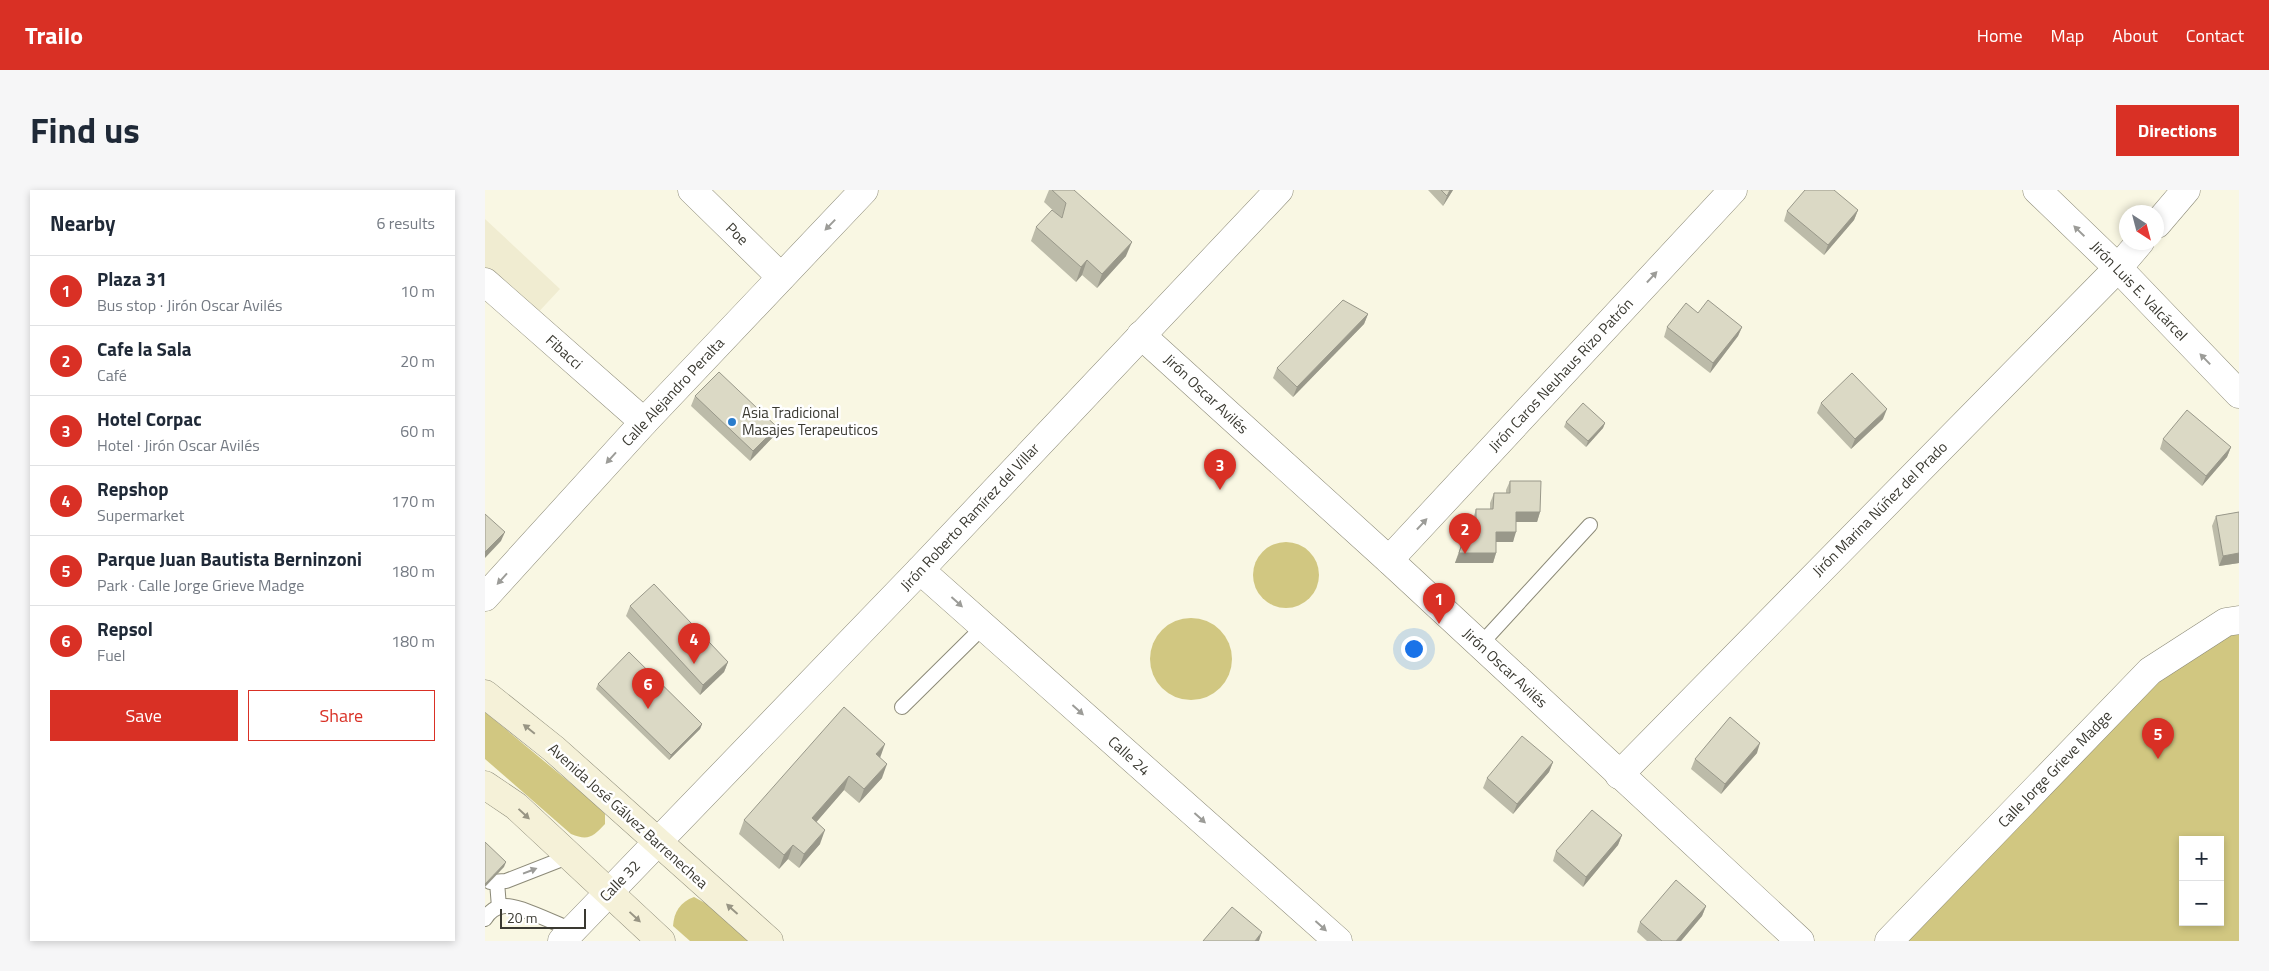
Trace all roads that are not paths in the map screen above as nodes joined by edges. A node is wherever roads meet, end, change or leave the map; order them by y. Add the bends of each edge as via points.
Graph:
1 (692, 190) edge
2 (864, 190) edge
3 (1279, 190) edge
4 (1733, 190) edge
5 (2037, 190) edge
6 (2186, 190) edge
7 (2164, 216) edge
8 (2133, 250) edge
9 (2118, 268) junction
10 (781, 277) junction
11 (485, 282) edge
12 (1141, 335) junction
13 (2239, 394) edge
14 (644, 422) junction
15 (1590, 525) dead end
16 (1389, 560) junction
17 (920, 570) junction
18 (485, 597) edge
19 (2239, 620) edge
20 (984, 626) junction
21 (1479, 645) junction
22 (485, 694) edge
23 (902, 708) dead end
24 (1619, 775) junction
25 (485, 785) edge
26 (658, 842) junction
27 (570, 856) junction
28 (609, 892) junction
29 (499, 907) junction
30 (485, 919) edge
31 (567, 935) edge
32 (661, 941) edge
33 (769, 941) edge
34 (1338, 941) edge
35 (1800, 941) edge
36 (1889, 941) edge

1 - 10 street, Poe
2 -> 10 street, Calle Alejandro Peralta
3 - 12 street, Jirón Roberto Ramírez del Villar
16 -> 4 street, Jirón Caros Neuhaus Rizo Patrón
9 -> 5 street, Jirón Luis E. Valcárcel
6 - 7 street
8 - 9 street, Jirón Marina Núñez del Prado
13 -> 9 street, Jirón Luis E. Valcárcel
9 - 24 street, Jirón Marina Núñez del Prado
10 - 14 street, Calle Alejandro Peralta
11 - 14 street, Fibacci
12 - 16 street, Jirón Oscar Avilés
12 - 17 street, Jirón Roberto Ramírez del Villar
14 -> 18 street, Calle Alejandro Peralta
15 - 21 lane
16 - 21 street, Jirón Oscar Avilés
17 -> 20 street, Calle 24
17 - 26 street, Jirón Roberto Ramírez del Villar
19 - 36 street, Calle Jorge Grieve Madge via 2226,622 2150,671
20 - 23 lane
20 -> 34 street, Calle 24
21 - 24 street, Jirón Oscar Avilés
26 -> 22 main road, Avenida José Gálvez Barrenechea
24 - 35 street, Jirón Oscar Avilés
25 -> 27 main road via 516,806
26 - 28 street, Calle 32
33 -> 26 main road, Avenida José Gálvez Barrenechea
27 - 28 main road
29 -> 27 lane via 493,882
28 - 31 street, Calle 32
28 -> 32 main road
29 - 30 lane
29 - 31 lane via 512,907

